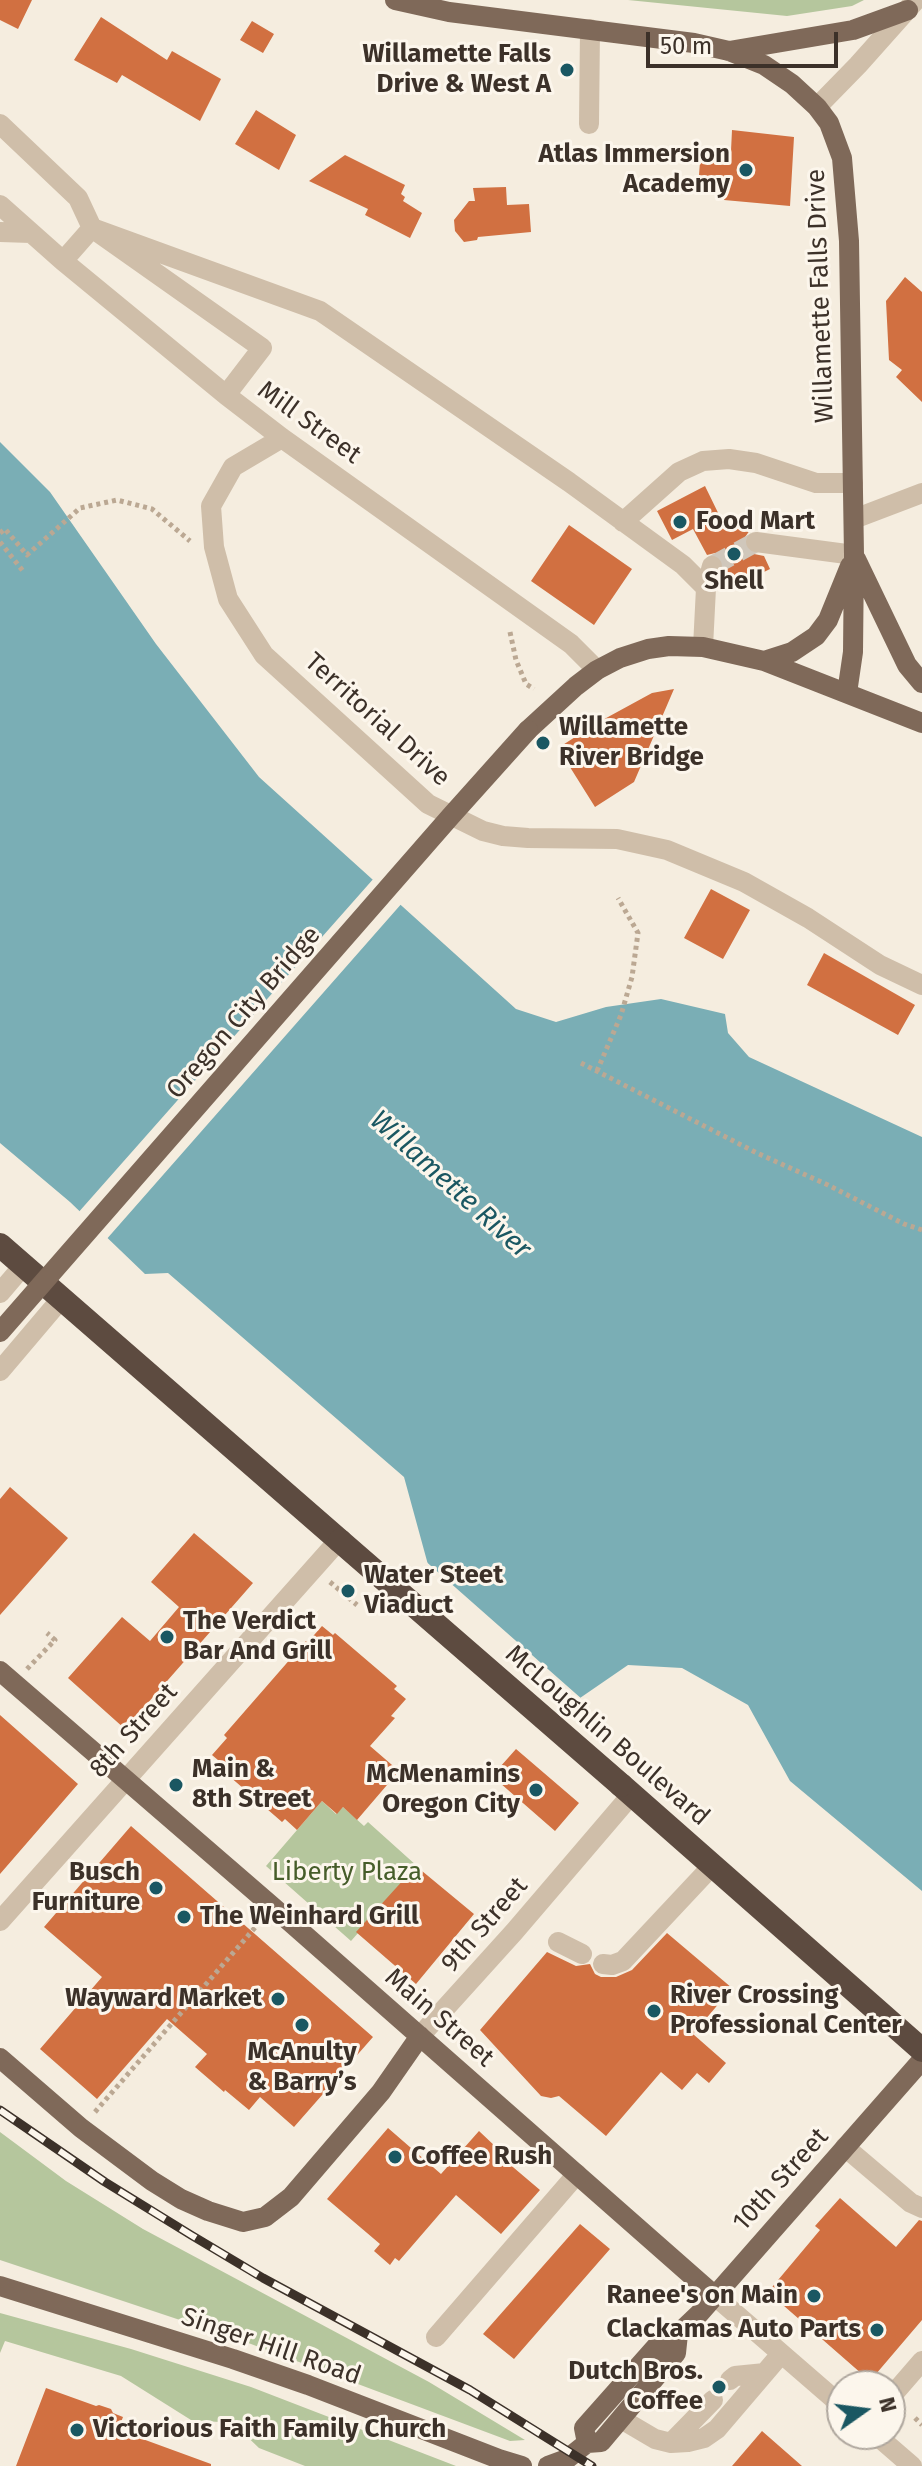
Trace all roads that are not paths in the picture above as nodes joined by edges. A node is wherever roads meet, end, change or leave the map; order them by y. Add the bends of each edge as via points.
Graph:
1 (395, 0) edge
2 (912, 5) edge
3 (590, 29) junction
4 (729, 51) junction
5 (817, 107) junction
6 (0, 124) edge
7 (589, 124) dead end
8 (0, 205) edge
9 (92, 228) junction
10 (0, 232) edge
11 (31, 233) junction
12 (63, 261) junction
13 (226, 395) junction
14 (282, 438) junction
15 (853, 483) junction
16 (922, 493) edge
17 (854, 519) junction
18 (623, 522) junction
19 (756, 542) tunnel mouth
20 (854, 555) junction
21 (712, 566) dead end
22 (706, 588) junction
23 (703, 647) junction
24 (764, 661) junction
25 (597, 670) junction
26 (922, 683) edge
27 (847, 693) junction
28 (922, 723) edge
29 (922, 985) edge
30 (0, 1245) edge
31 (23, 1266) junction
32 (0, 1293) edge
33 (61, 1299) junction
34 (0, 1332) edge
35 (0, 1371) edge
36 (340, 1540) junction
37 (7, 1677) edge
38 (125, 1780) junction
39 (627, 1790) junction
40 (713, 1865) junction
41 (0, 1921) edge
42 (558, 1942) dead end
43 (582, 1954) dead end
44 (603, 1964) dead end
45 (420, 2036) junction
46 (922, 2050) edge
47 (0, 2058) edge
48 (922, 2060) edge
49 (845, 2147) junction
50 (577, 2174) junction
51 (922, 2208) edge
52 (0, 2286) edge
53 (715, 2296) junction
54 (678, 2334) junction
55 (436, 2337) dead end
56 (781, 2354) junction
57 (922, 2361) edge
58 (765, 2373) junction
59 (730, 2380) dead end
60 (906, 2380) edge
61 (826, 2392) edge
62 (713, 2400) dead end
63 (621, 2419) junction
64 (671, 2443) junction
65 (580, 2448) junction
66 (894, 2450) edge
67 (522, 2466) edge
68 (548, 2466) edge
69 (912, 2466) edge

1 - 3 main road, Willamette Falls Drive
2 - 4 main road via 853,30
2 - 5 street
3 - 4 main road, Willamette Falls Drive
3 - 7 street
4 - 5 main road, Willamette Falls Drive via 779,74
5 - 15 main road, Willamette Falls Drive via 836,139 845,174
6 - 9 street via 78,198
8 - 11 street, Mill Street
9 - 12 street
9 - 13 street via 262,348
9 - 18 street via 320,311
10 - 11 street
11 - 12 street, Mill Street
12 - 13 street, Mill Street
13 - 14 street, Mill Street
14 - 25 street, Mill Street via 529,613
14 - 29 street, Territorial Drive via 233,467 211,506 214,547 228,599 264,655 428,804 503,836 617,839 667,850 744,882
15 - 17 main road, Willamette Falls Drive
15 - 18 street via 816,483 729,459 703,461 679,472
16 - 17 street
17 - 20 main road, Willamette Falls Drive
18 - 22 street
19 - 20 street
20 - 24 main road via 828,620 816,636 792,652
20 - 26 main road via 907,665
20 - 27 main road, Willamette Falls Drive
21 - 22 street
22 - 23 street
23 - 24 main road, Oregon City Bridge
23 - 25 main road, Oregon City Bridge via 648,649
24 - 27 main road, Oregon City Bridge
25 - 34 main road, Oregon City Bridge, bridge via 528,730
27 - 28 main road, Oregon City Bridge
30 - 31 highway, McLoughlin Boulevard
31 - 32 street
31 - 33 highway, McLoughlin Boulevard
33 - 35 street
33 - 36 highway, McLoughlin Boulevard
36 - 38 street, 8th Street
36 - 39 highway, McLoughlin Boulevard, bridge
37 - 38 main road, Main Street
38 - 41 street, 8th Street
38 - 45 main road, Main Street
39 - 40 highway, McLoughlin Boulevard
39 - 45 street, 9th Street via 514,1932
40 - 44 street via 623,1961
40 - 46 highway, McLoughlin Boulevard
42 - 43 street
45 - 47 main road, 9th Street via 381,2092 291,2197 265,2217 243,2222 181,2199 118,2157
45 - 50 main road, Main Street
48 - 49 main road, 10th Street
49 - 51 street
49 - 53 main road, 10th Street
50 - 53 main road, Main Street
50 - 55 street
52 - 67 main road, Singer Hill Road via 278,2375
53 - 54 main road, 10th Street
53 - 56 street, Main Street
54 - 63 main road, 10th Street via 676,2353
54 - 65 main road, 10th Street via 663,2339 584,2428
56 - 58 street
56 - 61 street, Main Street
57 - 60 street
58 - 59 street
58 - 64 street via 717,2429 704,2438
62 - 64 street
63 - 64 street
63 - 65 main road, 10th Street via 601,2442
65 - 68 main road
66 - 69 street

